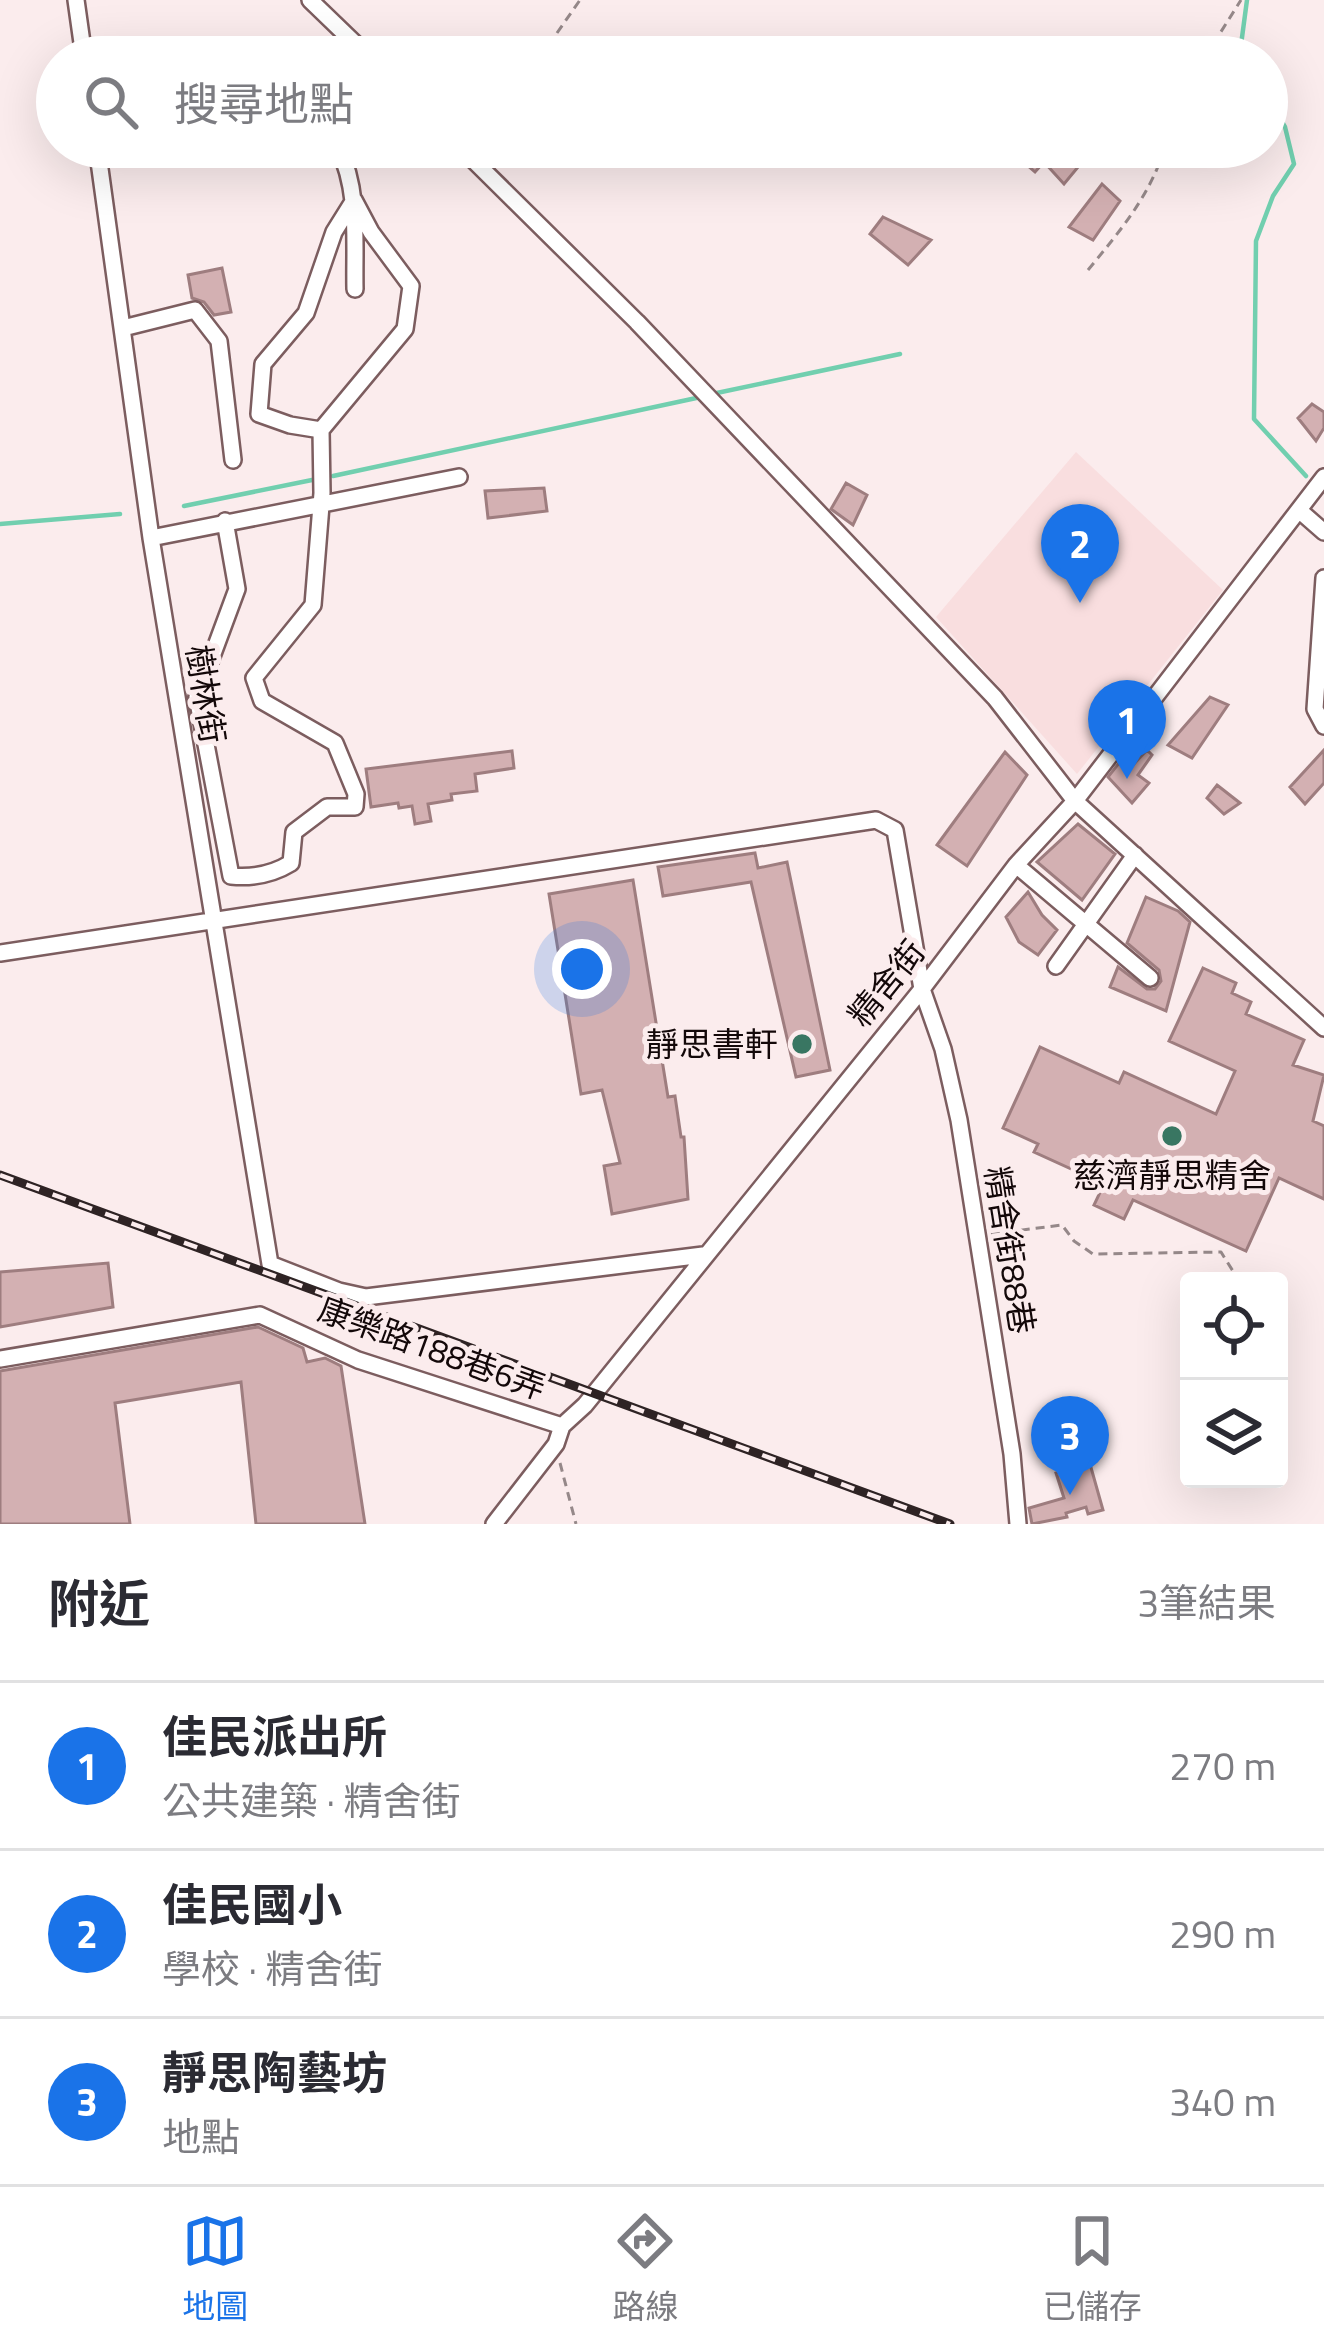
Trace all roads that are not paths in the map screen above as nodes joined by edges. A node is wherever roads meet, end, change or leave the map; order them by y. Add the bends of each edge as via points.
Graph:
1 (76, 0) edge
2 (310, 0) edge
3 (81, 36) edge
4 (347, 36) edge
5 (100, 168) edge
6 (348, 168) edge
7 (481, 168) edge
8 (353, 200) junction
9 (356, 289) dead end
10 (122, 328) junction
11 (321, 430) junction
12 (233, 460) dead end
13 (459, 476) dead end
14 (1324, 477) edge
15 (322, 506) junction
16 (1300, 511) junction
17 (226, 520) junction
18 (1324, 532) edge
19 (151, 538) junction
20 (1324, 578) edge
21 (1324, 726) edge
22 (1075, 801) junction
23 (1135, 855) junction
24 (1016, 865) junction
25 (212, 920) junction
26 (1088, 922) junction
27 (0, 953) edge
28 (1056, 966) dead end
29 (1150, 978) dead end
30 (922, 989) junction
31 (1324, 1028) edge
32 (703, 1255) junction
33 (0, 1359) edge
34 (562, 1426) junction
35 (494, 1524) edge
36 (1018, 1524) edge

1 - 3 street
2 - 4 street
5 - 10 street, 樹林街
6 - 8 street
7 - 22 street via 995,698
8 - 9 street
8 - 11 street via 411,286 405,329
8 - 11 street via 306,313 263,364 259,414
10 - 12 street via 194,310 219,341
10 - 19 street, 樹林街
11 - 15 street
13 - 15 street
14 - 16 street, 精舍街
15 - 17 street
15 - 17 street via 313,605 254,678 262,701 335,743 355,807 327,807 293,832 291,863 242,877 230,876 197,697 237,590
16 - 18 street
16 - 22 street, 精舍街
17 - 19 street
19 - 25 street, 樹林街
20 - 21 street via 1315,709
22 - 23 street
22 - 24 street, 精舍街
23 - 26 street
23 - 31 street
24 - 26 street
24 - 30 street, 精舍街
25 - 27 street
25 - 30 street, 精舍街88巷 via 876,820 895,830
25 - 32 street, 樹林街 via 270,1264 366,1297
26 - 28 street
26 - 29 street
30 - 32 street, 精舍街
30 - 36 street, 精舍街88巷 via 944,1049
32 - 34 street, 精舍街
33 - 34 street, 康樂路188巷6弄 via 260,1315 358,1360
34 - 35 street, 精舍街

